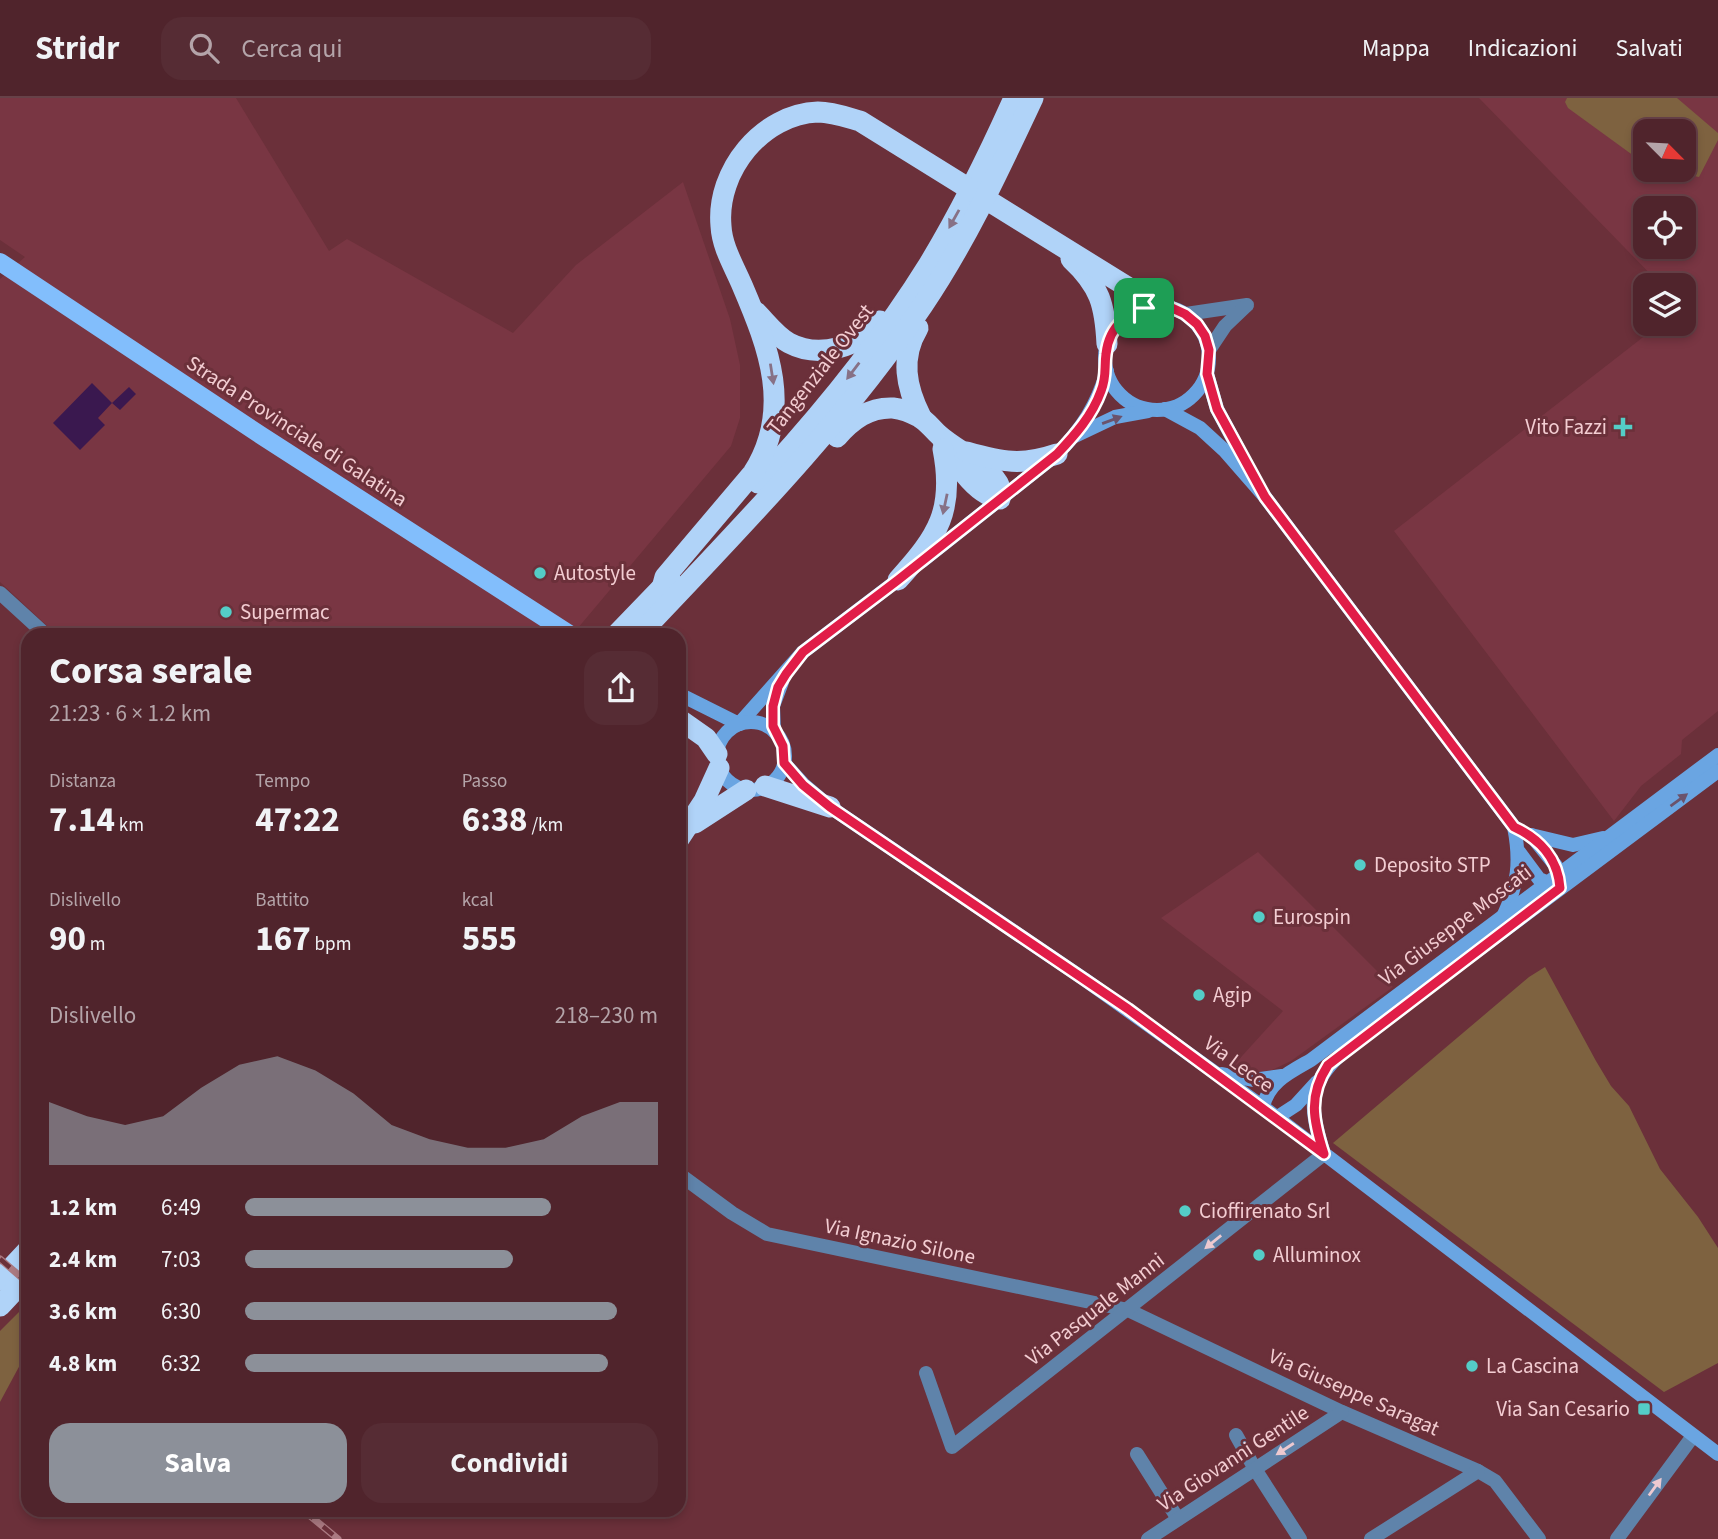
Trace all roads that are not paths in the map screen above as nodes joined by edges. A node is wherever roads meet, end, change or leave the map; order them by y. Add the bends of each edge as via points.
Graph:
1 (1014, 98) edge
2 (1033, 98) edge
3 (1003, 142) junction
4 (1057, 245) junction
5 (937, 261) junction
6 (1, 265) edge
7 (1157, 306) junction
8 (752, 309) junction
9 (1185, 314) junction
10 (1108, 344) junction
11 (1209, 350) junction
12 (1107, 371) junction
13 (1207, 374) junction
14 (1159, 410) junction
15 (921, 417) junction
16 (941, 437) junction
17 (1074, 437) junction
18 (962, 451) junction
19 (1057, 454) junction
20 (1265, 497) junction
21 (1000, 499) junction
22 (697, 576) junction
23 (898, 580) junction
24 (662, 588) junction
25 (0, 593) edge
26 (641, 625) edge
27 (38, 628) edge
28 (559, 628) edge
29 (803, 652) junction
30 (686, 698) edge
31 (686, 703) edge
32 (699, 704) junction
33 (686, 724) edge
34 (739, 724) junction
35 (774, 731) junction
36 (1718, 755) edge
37 (718, 761) junction
38 (784, 763) junction
39 (1718, 771) edge
40 (756, 788) junction
41 (830, 807) junction
42 (1514, 827) junction
43 (686, 829) edge
44 (686, 832) edge
45 (1531, 835) junction
46 (1609, 837) junction
47 (1519, 852) junction
48 (1555, 882) junction
49 (1503, 917) junction
50 (1212, 1071) junction
51 (1282, 1076) junction
52 (1318, 1080) junction
53 (1263, 1107) junction
54 (1276, 1118) junction
55 (1324, 1154) junction
56 (686, 1179) edge
57 (21, 1258) edge
58 (0, 1280) edge
59 (21, 1284) edge
60 (0, 1306) edge
61 (1128, 1310) junction
62 (926, 1373) dead end
63 (1342, 1412) junction
64 (1236, 1435) dead end
65 (1693, 1436) junction
66 (1136, 1454) dead end
67 (1718, 1454) edge
68 (1255, 1469) junction
69 (1478, 1471) junction
70 (1178, 1519) junction
71 (1150, 1538) edge
72 (1300, 1539) edge
73 (1371, 1539) edge
74 (1539, 1539) edge
75 (1617, 1539) edge

1 - 3 highway, Tangenziale Ovest
2 - 3 highway, Tangenziale Ovest
3 - 5 highway, Tangenziale Ovest via 975,217
4 - 7 highway
4 - 8 highway via 860,121 829,113 803,115 775,125 750,145 723,195 723,241
4 - 10 highway via 1099,294
5 - 8 highway via 918,269 876,327 836,348 812,350 790,344
5 - 15 highway via 949,276 906,356 910,396
5 - 22 highway, Tangenziale Ovest via 925,303 884,361 801,463
5 -> 24 highway, Tangenziale Ovest via 810,427
6 - 28 main road, Strada Provinciale di Galatina
7 - 9 main road
7 - 10 main road via 1132,313 1113,331
8 -> 24 highway via 773,382 775,411 770,438 753,473 665,577
9 - 11 main road via 1205,336
9 - 11 street via 1248,305 1225,326
10 - 12 main road
11 - 13 main road
12 - 14 main road via 1128,401
12 - 17 main road via 1090,414
13 - 14 main road via 1191,398
13 - 20 main road via 1217,409
17 -> 14 main road via 1115,417
14 - 20 main road via 1200,428
15 - 16 highway
15 - 22 highway via 892,408 854,418 710,572
16 - 18 highway
16 - 21 highway via 955,463 984,493
16 -> 23 highway via 948,474 942,517 926,547
17 - 19 main road
18 - 19 highway via 1019,463
18 - 21 highway via 997,481
19 - 21 main road
20 - 42 main road
21 - 23 main road
22 - 26 highway, Tangenziale Ovest
23 - 29 main road
24 - 26 highway, Tangenziale Ovest
25 - 27 street
29 - 34 main road
29 - 35 main road via 778,687
30 - 32 main road
31 - 32 street
32 - 34 main road
33 - 37 highway via 706,738
34 - 35 main road via 758,723
34 - 37 main road via 724,736
35 - 38 main road via 783,746
36 - 46 main road, Via Giuseppe Moscati
37 - 40 main road via 728,781
37 - 43 highway via 704,801
38 - 40 main road via 774,781
38 - 41 main road, Via Lecce
48 -> 39 main road, Via Giuseppe Moscati
40 - 41 highway
40 - 44 highway via 731,797
41 - 50 main road, Via Lecce
42 - 45 main road
42 - 47 main road
45 - 46 main road via 1573,845
45 - 48 main road via 1548,852
46 - 48 main road, Via Giuseppe Moscati
47 - 48 main road via 1539,879
47 - 49 main road via 1516,883
48 - 49 main road, Via Giuseppe Moscati
48 - 52 main road, Via Giuseppe Moscati via 1351,1045
49 - 51 main road, Via Giuseppe Moscati via 1311,1060
50 - 51 main road, Via Giuseppe Moscati via 1253,1080
50 - 53 main road, Via Lecce
51 - 53 main road, Via Giuseppe Moscati via 1265,1095
52 - 54 main road, Via Giuseppe Moscati via 1296,1105
52 - 55 main road via 1313,1107
53 - 54 main road, Via Lecce
54 - 55 main road, Via Lecce
55 -> 61 street, Via Pasquale Manni
55 - 65 main road, Via Lecce
56 - 61 street, Via Ignazio Silone via 767,1234
57 - 58 highway
59 - 60 highway
61 - 62 street, Via Pasquale Manni via 953,1447
61 - 63 street, Via Giuseppe Saragat
63 -> 68 street, Via Giovanni Gentile
63 - 69 street, Via Giuseppe Saragat
64 - 68 street
65 - 67 main road
75 -> 65 street
66 - 70 street
68 - 70 street, Via Giovanni Gentile
68 - 72 street
69 - 73 street
69 - 74 street, Via Giuseppe Saragat via 1495,1480
70 - 71 street, Via Giovanni Gentile

